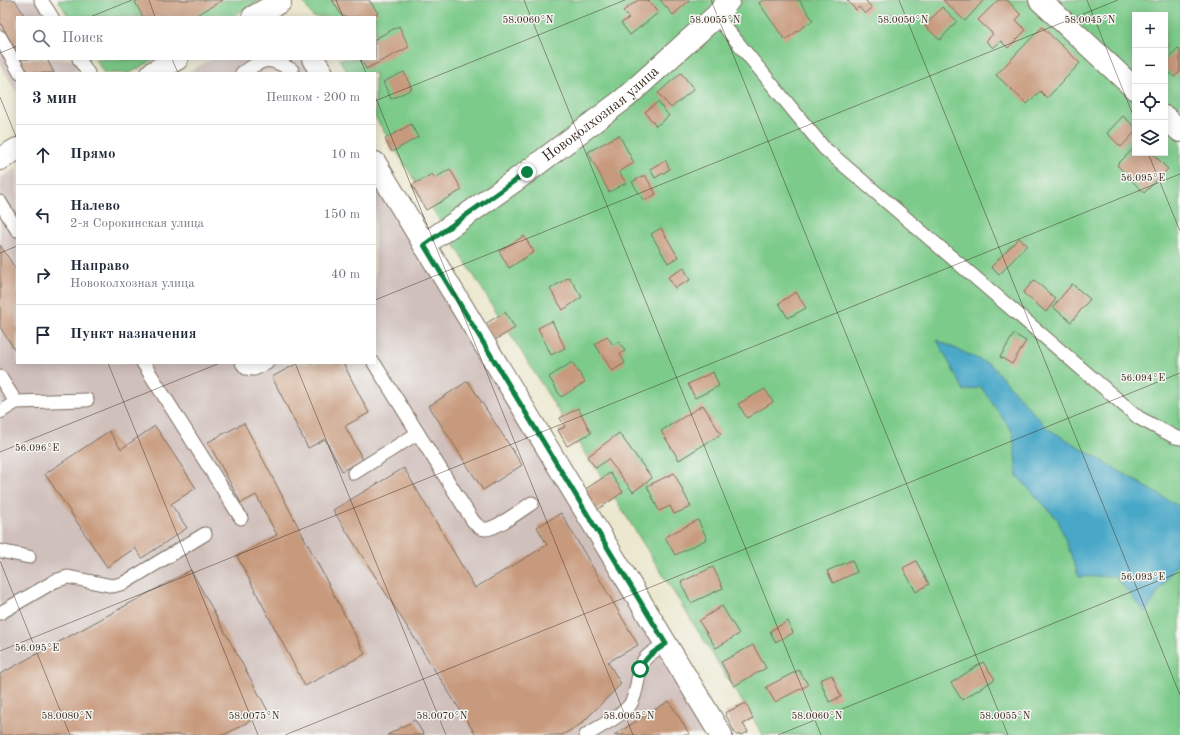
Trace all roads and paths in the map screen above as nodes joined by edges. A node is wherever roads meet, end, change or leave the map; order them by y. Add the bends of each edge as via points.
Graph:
1 (41, 0) edge
2 (1040, 0) edge
3 (282, 6) edge
4 (723, 8) edge
5 (51, 16) edge
6 (256, 16) edge
7 (0, 37) edge
8 (80, 60) edge
9 (175, 60) edge
10 (265, 60) edge
11 (270, 60) edge
12 (314, 60) edge
13 (292, 70) dead end
14 (19, 72) edge
15 (87, 72) edge
16 (154, 72) edge
17 (244, 72) edge
18 (321, 72) edge
19 (1132, 86) edge
20 (1168, 120) edge
21 (1180, 132) edge
22 (16, 150) edge
23 (0, 159) edge
24 (376, 165) edge
25 (0, 202) edge
26 (16, 228) edge
27 (424, 245) junction
28 (143, 364) edge
29 (243, 364) edge
30 (265, 364) edge
31 (375, 364) edge
32 (0, 377) edge
33 (87, 400) dead end
34 (16, 402) junction
35 (0, 412) edge
36 (418, 433) junction
37 (1180, 438) edge
38 (354, 473) dead end
39 (532, 503) dead end
40 (241, 518) dead end
41 (205, 534) dead end
42 (0, 550) edge
43 (28, 557) dead end
44 (0, 613) edge
45 (666, 644) junction
46 (586, 735) edge
47 (721, 735) edge

1 - 5 lane
2 - 19 street
3 - 6 street
4 - 27 street, Новоколхозная улица via 624,99
4 - 37 lane via 824,148 1139,418
7 - 14 lane
8 - 15 lane
9 - 16 street
10 - 17 lane
11 - 13 lane
12 - 18 street
20 - 21 street
22 - 23 street
24 - 27 street
25 - 26 lane
27 - 45 street
28 - 40 lane
29 - 30 lane via 246,368 254,370
31 - 36 lane
32 - 34 lane
33 - 34 lane
34 - 35 lane
36 - 38 lane
36 - 39 lane via 479,528 495,526
41 - 44 lane via 124,583 112,586 62,579 42,587
42 - 43 lane
45 - 46 lane via 644,660 630,704
45 - 47 street

